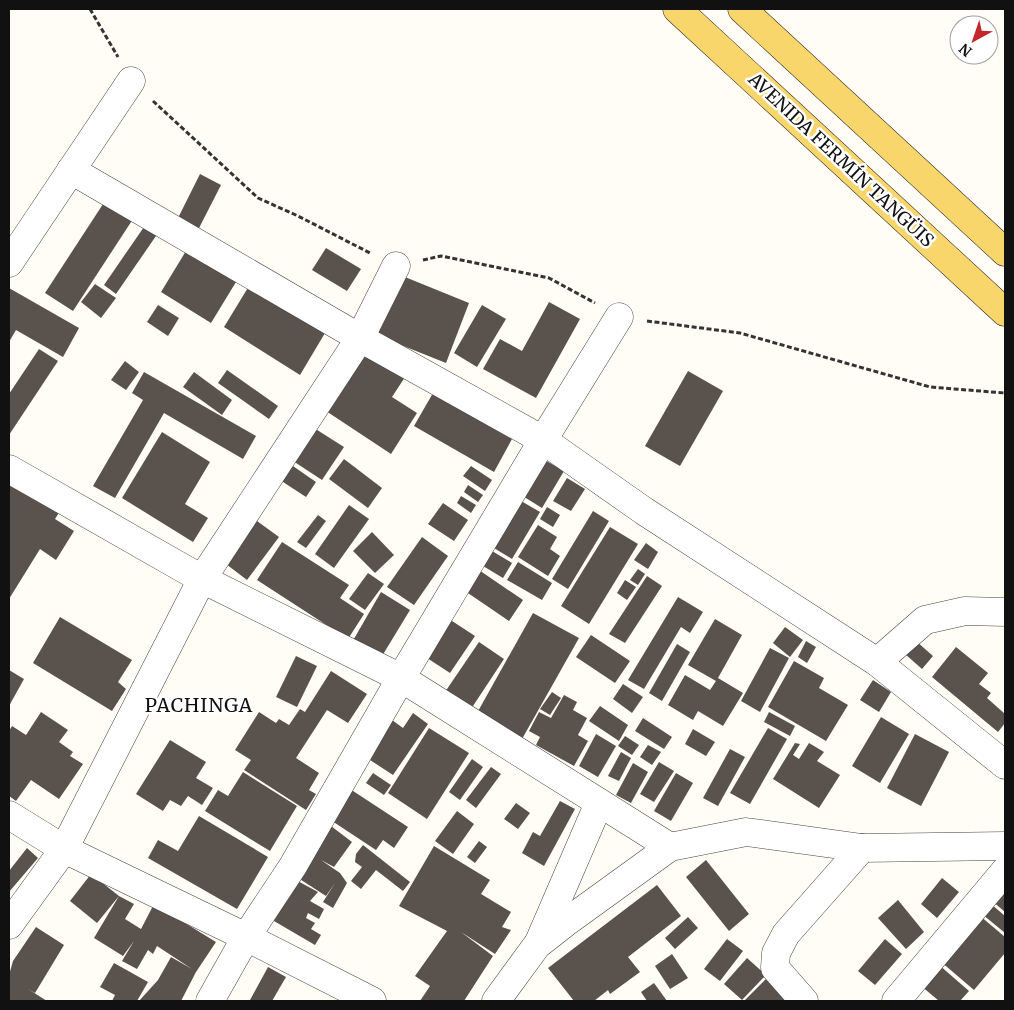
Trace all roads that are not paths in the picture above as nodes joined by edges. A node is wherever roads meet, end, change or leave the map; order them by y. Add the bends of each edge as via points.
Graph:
1 (677, 9) edge
2 (742, 9) edge
3 (131, 80) road end
4 (71, 170) junction
5 (1005, 252) edge
6 (9, 264) edge
7 (396, 266) dead end
8 (1005, 312) edge
9 (619, 317) dead end
10 (360, 338) junction
11 (543, 440) junction
12 (9, 469) edge
13 (202, 579) junction
14 (1005, 612) edge
15 (877, 662) junction
16 (401, 678) junction
17 (1005, 765) edge
18 (599, 803) junction
19 (9, 816) edge
20 (1005, 846) edge
21 (670, 848) junction
22 (862, 848) junction
23 (64, 849) junction
24 (1005, 871) edge
25 (9, 925) edge
26 (246, 937) junction
27 (537, 945) junction
28 (210, 1001) edge
29 (372, 1001) edge
30 (496, 1001) edge
31 (804, 1001) edge
32 (896, 1001) edge

1 - 8 main road, AVENIDA FERMÍN TANGÜIS
2 - 5 main road
3 - 4 street
4 - 6 street
4 - 10 street
7 - 10 street
9 - 11 street
10 - 11 street
10 - 13 street
11 - 15 street via 644,511
11 - 16 street
12 - 13 street
13 - 16 street
13 - 23 street
14 - 15 street via 965,611 924,620
15 - 17 street
16 - 18 street
16 - 26 street via 293,866
18 - 21 street
18 - 27 street
19 - 23 street
20 - 22 street
21 - 22 street via 746,832
21 - 27 street
22 - 31 street via 786,934 776,953 775,968
23 - 25 street
23 - 26 street
24 - 32 street
26 - 28 street
26 - 29 street
27 - 30 street

